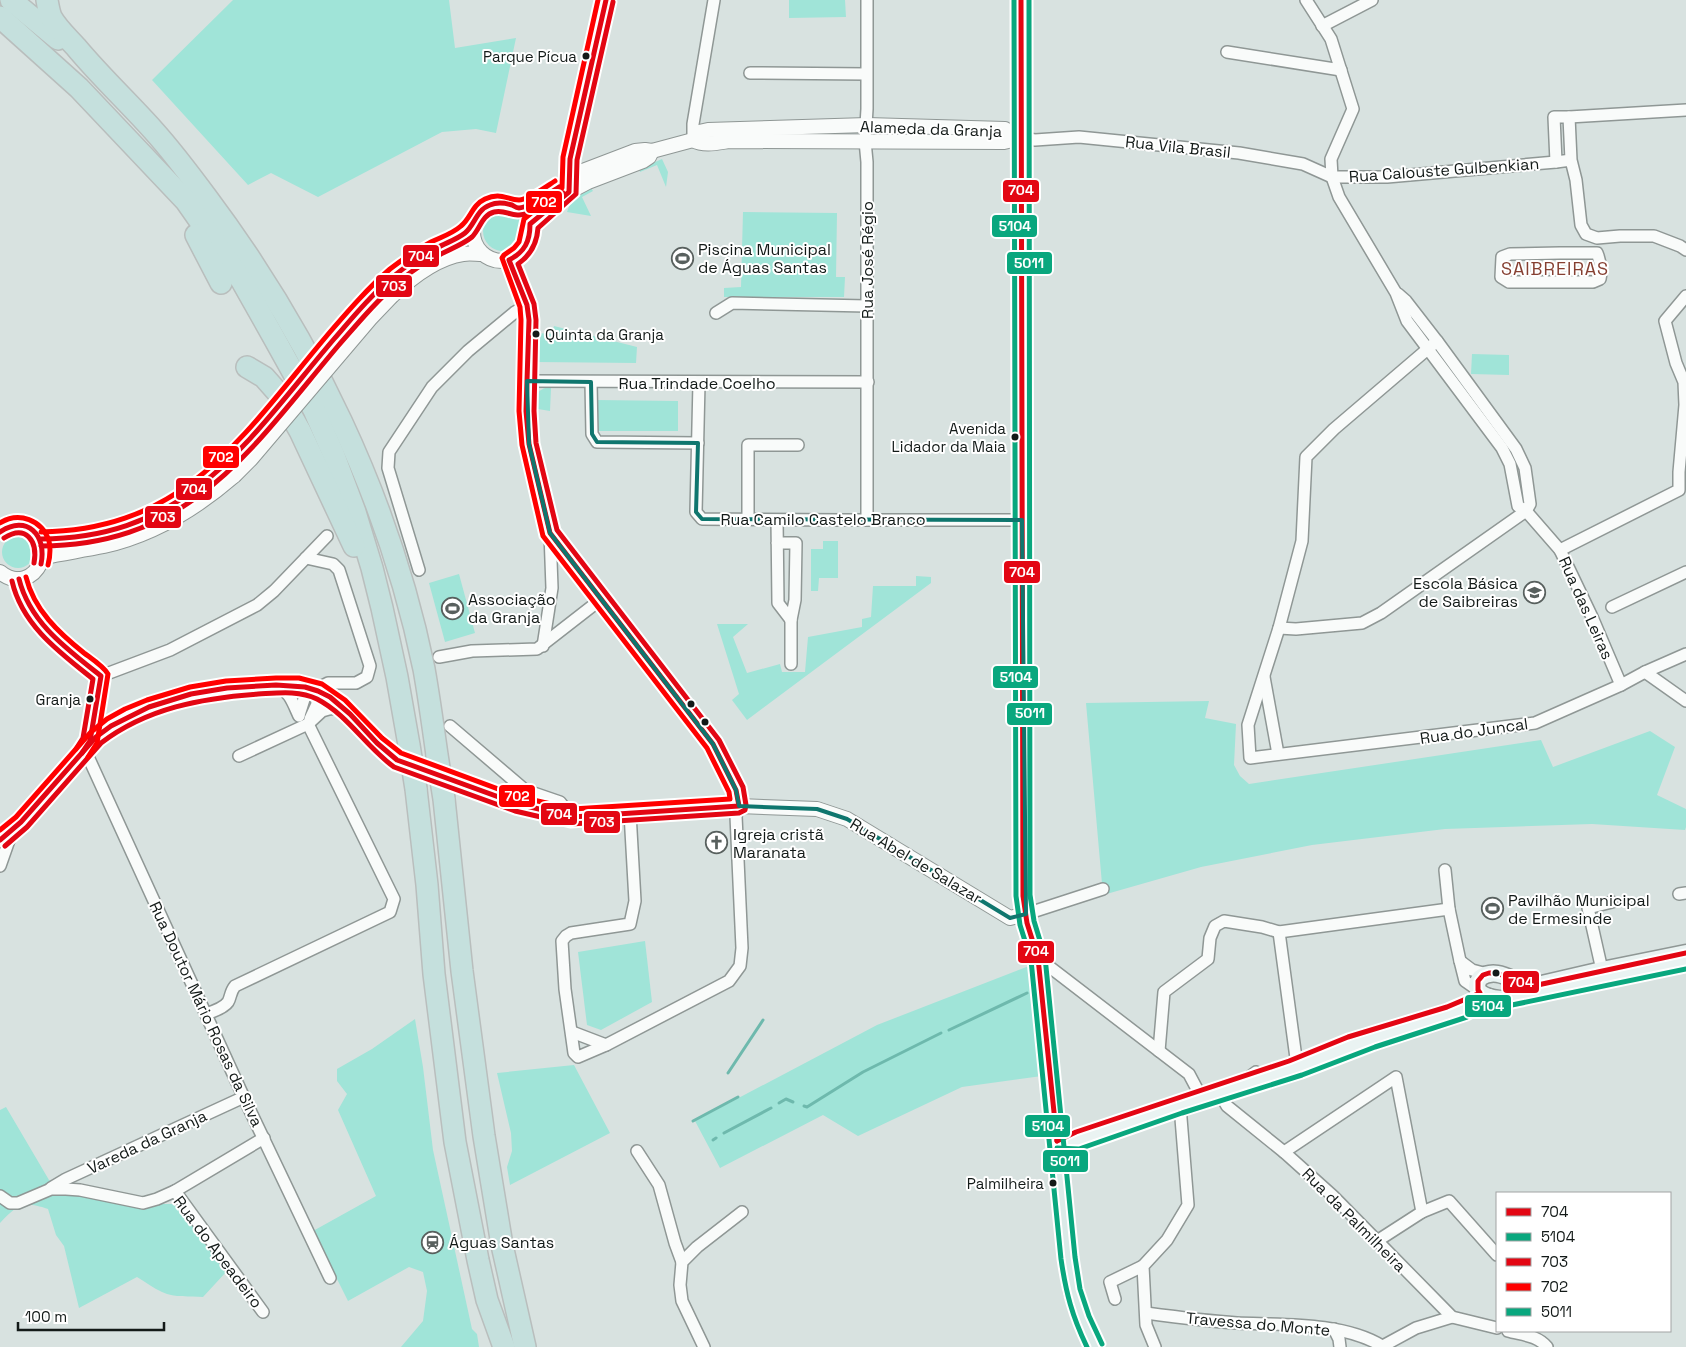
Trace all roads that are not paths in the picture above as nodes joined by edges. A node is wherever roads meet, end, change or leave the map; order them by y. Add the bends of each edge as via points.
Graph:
1 (11, 0) edge
2 (47, 0) edge
3 (606, 0) edge
4 (714, 0) edge
5 (867, 0) edge
6 (1021, 0) edge
7 (1306, 0) edge
8 (1372, 0) edge
9 (0, 18) edge
10 (1322, 26) junction
11 (1227, 52) dead end
12 (93, 67) junction
13 (1342, 70) junction
14 (750, 73) dead end
15 (866, 74) junction
16 (1686, 110) edge
17 (1569, 117) junction
18 (866, 125) junction
19 (1021, 138) junction
20 (693, 140) junction
21 (865, 141) junction
22 (145, 157) junction
23 (1571, 160) junction
24 (1556, 162) junction
25 (1332, 177) junction
26 (569, 186) junction
27 (519, 208) junction
28 (530, 224) junction
29 (473, 226) junction
30 (1602, 237) junction
31 (1686, 250) edge
32 (1597, 253) junction
33 (482, 254) junction
34 (509, 260) junction
35 (221, 283) dead end
36 (387, 291) junction
37 (1686, 296) edge
38 (527, 305) junction
39 (867, 306) junction
40 (716, 313) dead end
41 (1432, 345) junction
42 (247, 367) dead end
43 (528, 382) junction
44 (591, 382) junction
45 (868, 382) junction
46 (699, 383) junction
47 (698, 443) junction
48 (798, 445) dead end
49 (229, 471) junction
50 (1682, 492) edge
51 (1526, 511) junction
52 (748, 520) junction
53 (777, 520) junction
54 (867, 520) junction
55 (1022, 520) junction
56 (0, 532) edge
57 (550, 533) junction
58 (327, 536) dead end
59 (41, 539) junction
60 (777, 543) junction
61 (1560, 550) junction
62 (44, 557) junction
63 (306, 558) junction
64 (372, 568) junction
65 (419, 570) dead end
66 (0, 572) edge
67 (1686, 572) edge
68 (19, 579) junction
69 (600, 600) junction
70 (1612, 607) dead end
71 (790, 620) junction
72 (1279, 628) junction
73 (543, 646) junction
74 (1686, 654) edge
75 (439, 658) dead end
76 (791, 664) dead end
77 (1645, 672) junction
78 (101, 676) junction
79 (1264, 676) junction
80 (278, 685) junction
81 (1621, 685) junction
82 (316, 690) junction
83 (1686, 701) edge
84 (344, 707) junction
85 (99, 709) junction
86 (298, 715) junction
87 (308, 724) junction
88 (450, 726) dead end
89 (108, 728) junction
90 (88, 745) junction
91 (1278, 754) junction
92 (239, 756) dead end
93 (739, 806) junction
94 (630, 813) junction
95 (572, 817) junction
96 (13, 829) junction
97 (0, 840) edge
98 (0, 852) edge
99 (0, 866) edge
100 (1444, 870) dead end
101 (1103, 889) dead end
102 (1612, 902) dead end
103 (1449, 909) junction
104 (1026, 919) junction
105 (1279, 932) junction
106 (1686, 953) edge
107 (1038, 955) junction
108 (1460, 961) junction
109 (1686, 961) edge
110 (1487, 974) junction
111 (1592, 974) junction
112 (1512, 979) junction
113 (1483, 993) junction
114 (1509, 997) junction
115 (206, 1014) junction
116 (572, 1032) junction
117 (606, 1046) junction
118 (1159, 1051) junction
119 (1296, 1058) junction
120 (1256, 1072) junction
121 (1198, 1091) junction
122 (1220, 1094) junction
123 (244, 1097) junction
124 (1180, 1106) junction
125 (264, 1138) junction
126 (1057, 1141) junction
127 (637, 1151) dead end
128 (1284, 1152) junction
129 (51, 1189) junction
130 (175, 1191) junction
131 (0, 1196) edge
132 (742, 1212) dead end
133 (1422, 1212) junction
134 (1377, 1241) junction
135 (1496, 1254) edge
136 (682, 1262) junction
137 (1143, 1266) junction
138 (509, 1275) junction
139 (330, 1278) dead end
140 (1115, 1299) dead end
141 (488, 1300) junction
142 (263, 1312) dead end
143 (1146, 1313) junction
144 (1452, 1317) junction
145 (1496, 1328) edge
146 (1334, 1329) junction
147 (1513, 1332) edge
148 (490, 1347) edge
149 (504, 1347) edge
150 (525, 1347) edge
151 (540, 1347) edge
152 (704, 1347) edge
153 (1095, 1347) edge
154 (1155, 1347) edge
155 (1340, 1347) edge
156 (1381, 1347) edge
157 (1547, 1347) edge

1 - 12 highway
2 - 12 highway via 57,26
3 - 26 street via 570,156
4 - 20 street
5 - 15 street, Rua José Régio
6 - 19 main road
7 - 10 street
8 - 10 street
9 - 22 highway via 79,88
10 - 13 street via 1331,39
11 - 13 street
12 - 138 highway, bridge via 176,157 251,259 291,323 342,420 380,515 405,592 424,669 444,799 462,971 487,1156
13 - 25 street via 1353,109 1331,160
14 - 15 street
15 - 18 street, Rua José Régio
16 - 17 street
17 - 23 street
17 - 24 street, Rua Calouste Gulbenkian via 1554,117
18 - 19 street, Alameda da Granja via 1005,129
18 - 20 street, Alameda da Granja via 708,130 698,132
18 - 21 street, Rua José Régio
19 - 21 street, Alameda da Granja via 1004,142
19 - 25 street, Rua Vila Brasil via 1079,137 1239,153 1303,164
19 - 55 main road
20 - 21 street, Alameda da Granja via 709,144 728,140
20 - 26 street, Alameda da Granja via 652,151 635,151 580,172
21 - 39 street, Rua José Régio
22 - 35 highway via 200,240
22 - 64 highway via 201,221 242,281 278,344 333,453
23 - 24 street, Rua Calouste Gulbenkian
23 - 30 street via 1581,225 1586,234
24 - 25 street, Rua Calouste Gulbenkian via 1387,177
25 - 41 street, Rua das Leiras via 1339,197 1396,293 1406,301
26 - 27 street, Alameda da Granja
26 - 28 street, Alameda da Granja
27 - 28 street
27 - 29 street via 501,202 491,204 476,217
28 - 34 street via 529,242 524,250
29 - 33 street via 476,246
29 - 36 street via 462,236 406,267
30 - 31 street via 1654,236
30 - 32 street
32 - 32 street via 1602,272 1600,279 1592,282 1509,282 1501,277 1502,257 1510,254
33 - 34 street via 499,261
33 - 36 street via 463,254 446,259
34 - 38 street
36 - 49 street, bridge via 360,310 243,448
37 - 50 street via 1665,321 1684,382 1679,472
38 - 43 street
38 - 65 street via 468,351 432,388 388,452 388,468
39 - 40 street via 732,304
39 - 45 street, Rua José Régio
41 - 51 street, Rua das Leiras via 1502,448 1516,462 1518,506
41 - 72 street via 1306,457 1302,541
42 - 64 highway via 264,377 279,394 317,466 351,542
43 - 44 street, Rua Trindade Coelho
43 - 57 street via 529,444
44 - 46 street, Rua Trindade Coelho
44 - 47 street via 592,434 597,442
45 - 46 street, Rua Trindade Coelho
45 - 54 street, Rua José Régio
46 - 47 street, Rua Camilo Castelo Branco
47 - 52 street, Rua Camilo Castelo Branco via 696,512 702,519
48 - 52 street via 748,445
49 - 59 street via 144,519 88,536
49 - 62 street via 218,490 147,532 105,546
50 - 61 street
51 - 61 street, Rua das Leiras
51 - 72 street via 1362,623
52 - 53 street, Rua Camilo Castelo Branco
53 - 54 street, Rua Camilo Castelo Branco
53 - 60 street
54 - 55 street, Rua Camilo Castelo Branco
55 - 104 main road via 1023,886
56 - 59 street via 20,525 36,532
57 - 69 street
57 - 73 street via 552,588
58 - 63 street
59 - 62 street
60 - 71 street via 778,602
60 - 71 street via 796,543 795,600
61 - 81 street, Rua das Leiras
62 - 68 street via 35,572
63 - 78 street via 257,605 170,650
63 - 82 street via 334,564 339,570 370,666 367,677 356,683 328,683
64 - 141 highway, bridge via 397,677 416,789 434,974 460,1171
66 - 68 street
67 - 70 street
68 - 78 street via 20,590 56,639
69 - 73 street
69 - 93 street via 713,744 736,790
71 - 76 street
72 - 79 street
73 - 75 street via 537,649 472,650
74 - 77 street, Rua do Juncal
77 - 81 street, Rua do Juncal
77 - 83 street
78 - 85 street
79 - 91 street
79 - 91 street, Rua do Juncal via 1248,726 1250,758
80 - 82 street, Rua Abel de Salazar
80 - 86 street via 290,696
80 - 89 street, Rua Abel de Salazar via 226,688 153,705
81 - 91 street, Rua do Juncal via 1535,723
82 - 84 street, Rua Abel de Salazar
82 - 86 street via 305,696
82 - 87 street via 317,704
84 - 87 street via 322,711
84 - 95 street, Rua Abel de Salazar via 387,753 407,765 518,804
85 - 89 street
85 - 90 street
86 - 87 street
87 - 92 street
87 - 115 street via 394,898 390,912 234,986 229,1002
88 - 95 street via 525,790 560,802
89 - 90 street, Rua Abel de Salazar
90 - 96 street, Rua Abel de Salazar
90 - 115 street, Rua Doutor Mário Rosas da Silva
93 - 94 street, Rua Abel de Salazar
93 - 104 street, Rua Abel de Salazar via 817,809 847,819 1010,918
93 - 117 street via 736,816 740,966 729,981
94 - 95 street, Rua Abel de Salazar
94 - 116 street via 635,901 630,924 571,933 562,942
96 - 97 street, Rua Abel de Salazar
96 - 99 street
98 - 99 street
100 - 103 street
101 - 104 street
102 - 111 street via 1588,908
103 - 105 street
103 - 108 street
104 - 107 main road
105 - 118 street via 1224,921 1215,926 1208,959 1164,992
105 - 119 street
106 - 111 main road
107 - 118 street
107 - 126 main road
108 - 110 street via 1472,970
108 - 113 street via 1465,981
109 - 111 main road
110 - 112 main road
110 - 113 main road via 1478,981
111 - 112 main road via 1533,986
111 - 114 main road
112 - 114 main road via 1516,987
113 - 114 main road via 1500,999
113 - 119 main road via 1447,1008 1348,1037
113 - 122 main road via 1464,1010
115 - 123 street, Rua Doutor Mário Rosas da Silva
116 - 117 street
116 - 117 street via 574,1053 578,1057
118 - 121 street via 1189,1074
119 - 120 main road
120 - 121 main road
120 - 122 street via 1226,1085
121 - 126 main road
122 - 124 main road
122 - 128 street, Rua da Palmilheira via 1227,1106
123 - 125 street, Rua Doutor Mário Rosas da Silva
123 - 129 street, Vareda da Granja via 66,1179
124 - 126 main road via 1078,1142
124 - 137 street via 1188,1205 1167,1240
125 - 130 street
125 - 139 street, Rua Doutor Mário Rosas da Silva
126 - 153 main road via 1073,1291
127 - 136 street via 659,1185
128 - 133 street via 1396,1078
128 - 134 street, Rua da Palmilheira
129 - 130 street, Rua do Apeadeiro via 80,1190 143,1202
129 - 131 street, Rua do Apeadeiro via 18,1202 10,1203
130 - 142 street, Rua do Apeadeiro
132 - 136 street
133 - 134 street
133 - 135 street via 1448,1201
134 - 144 street, Rua da Palmilheira
136 - 152 street via 682,1301
137 - 140 street via 1110,1282
137 - 143 street
138 - 150 highway
138 - 151 highway via 526,1306
141 - 148 highway
141 - 149 highway
143 - 146 street, Travessa do Monte
143 - 154 street via 1146,1325
144 - 145 street
144 - 156 street, Travessa do Monte via 1416,1328
146 - 155 street via 1340,1339
146 - 156 street, Travessa do Monte via 1370,1339
147 - 157 street via 1531,1336

